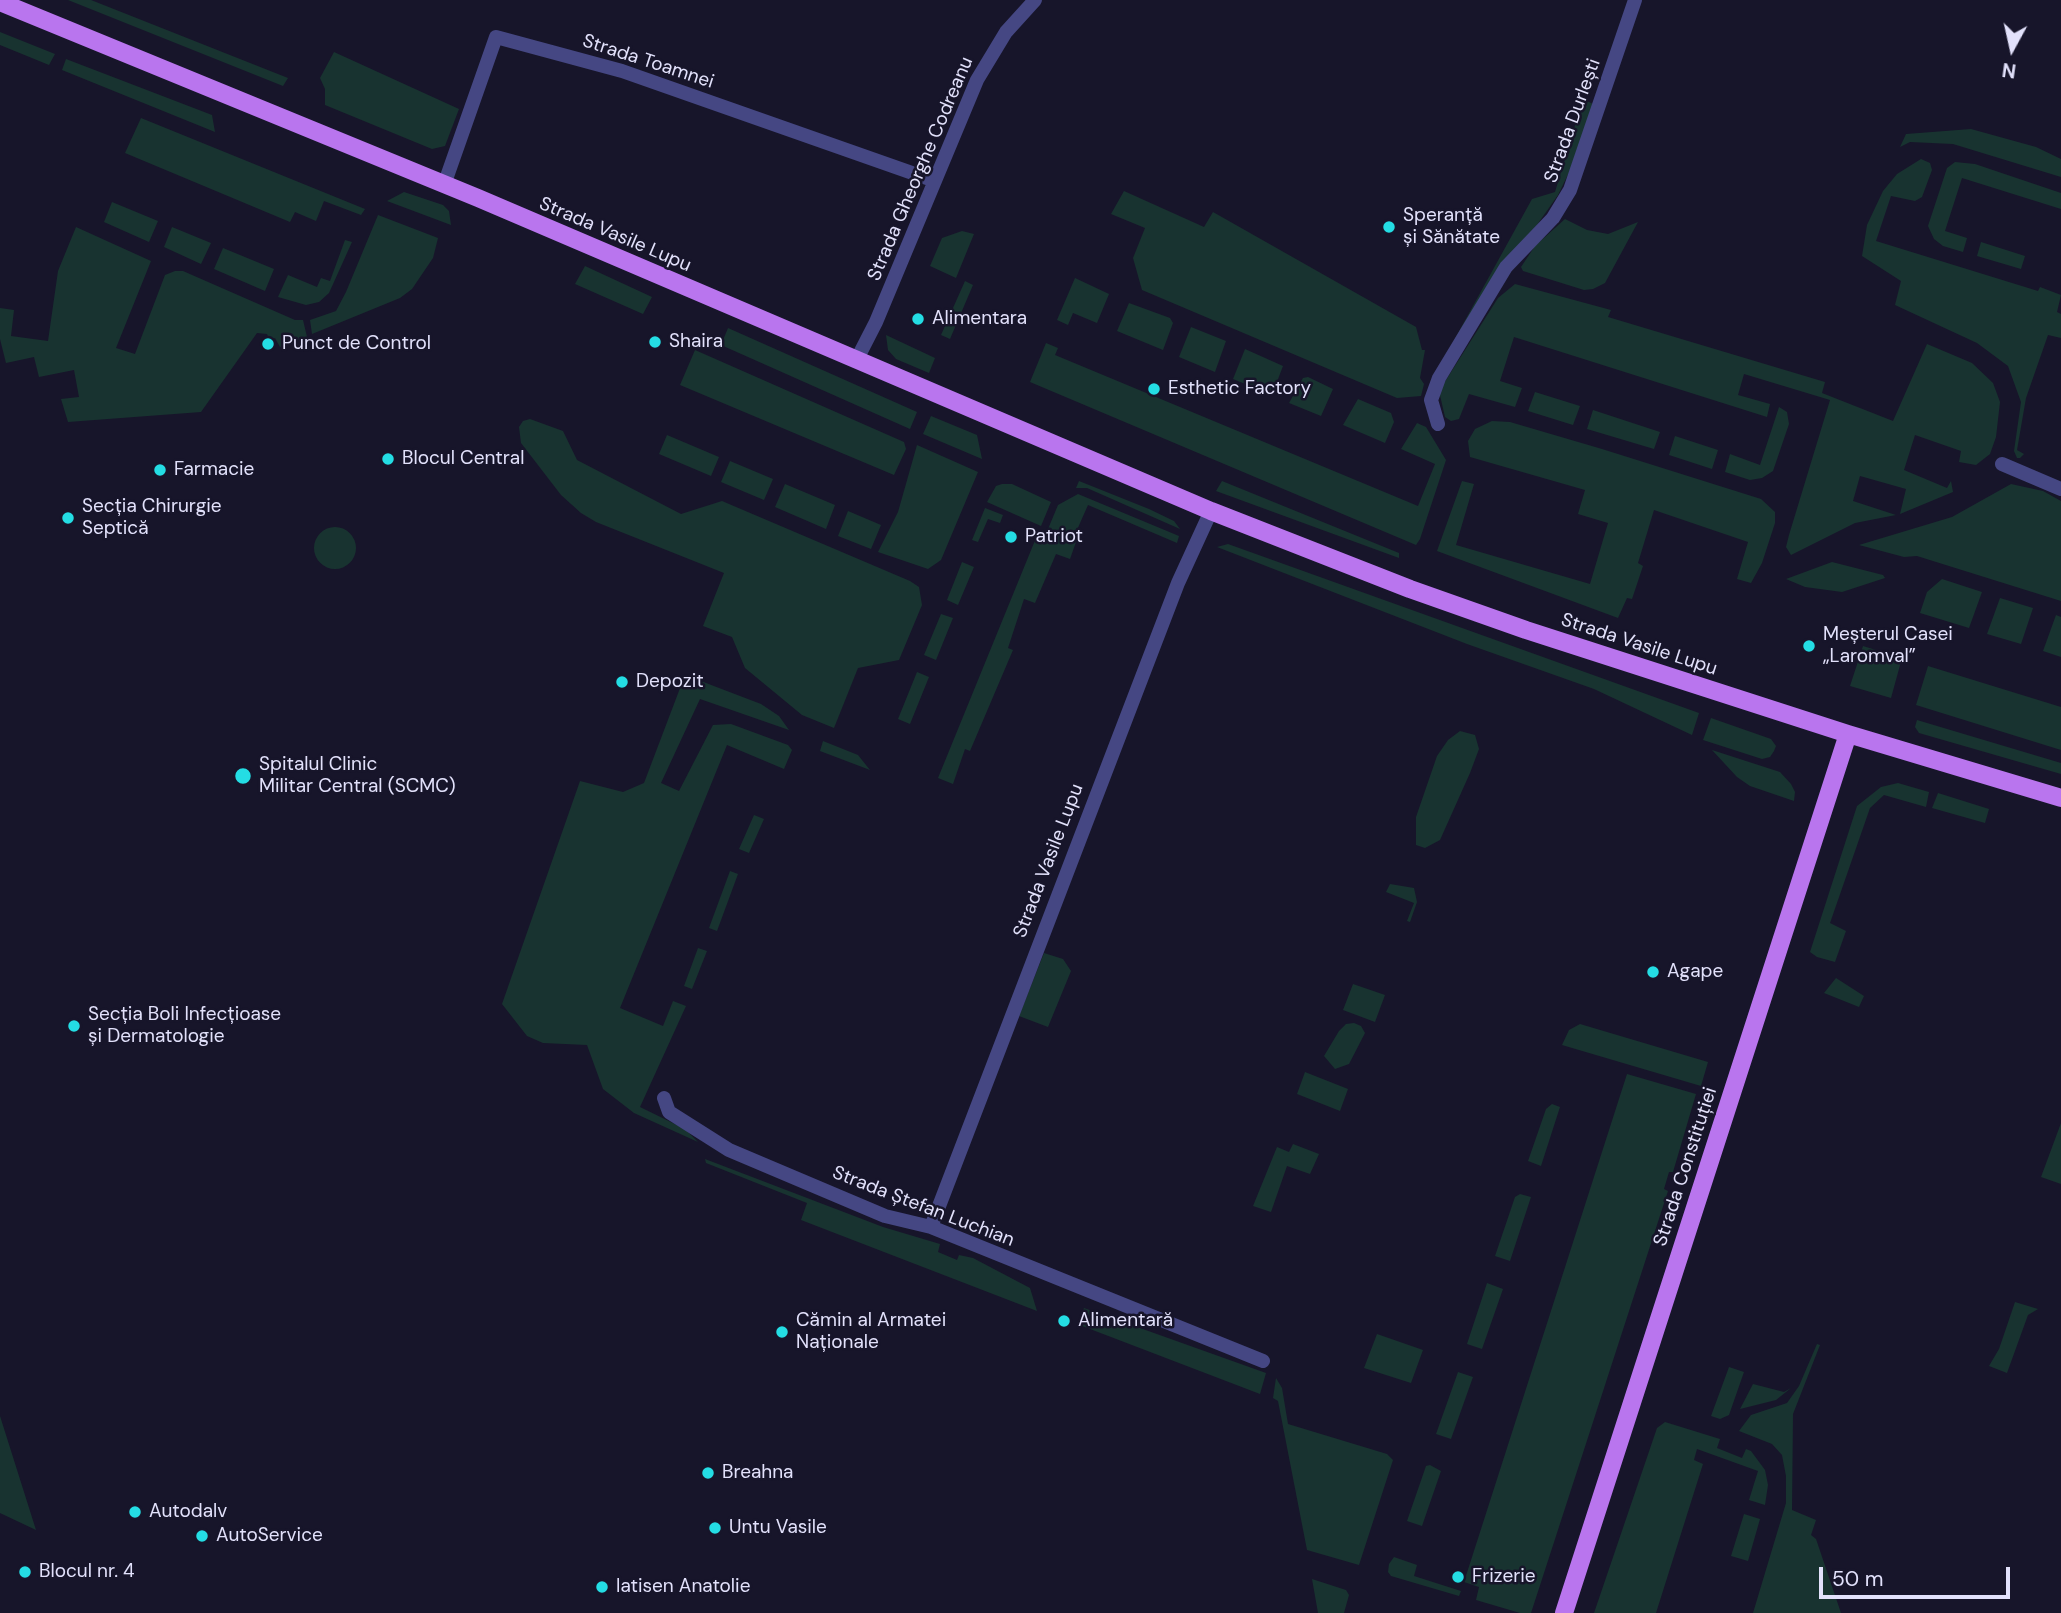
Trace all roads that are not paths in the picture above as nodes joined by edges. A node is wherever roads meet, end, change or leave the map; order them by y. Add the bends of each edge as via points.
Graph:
1 (1035, 0) edge
2 (1635, 0) edge
3 (0, 2) edge
4 (935, 181) junction
5 (444, 185) junction
6 (856, 361) junction
7 (1438, 424) dead end
8 (2002, 464) dead end
9 (2061, 489) edge
10 (1211, 511) junction
11 (1848, 734) junction
12 (2061, 798) edge
13 (663, 1098) dead end
14 (931, 1227) junction
15 (1263, 1361) dead end
16 (1564, 1613) edge

1 - 4 street, Strada Gheorghe Codreanu via 1006,32 977,80
2 - 7 street, Strada Durlești via 1570,190 1553,218 1506,267 1439,378 1431,400
3 - 5 main road, Strada Vasile Lupu
4 - 5 street, Strada Toamnei via 622,71 496,37
4 - 6 street, Strada Gheorghe Codreanu
5 - 6 main road, Strada Vasile Lupu
6 - 10 main road, Strada Vasile Lupu
8 - 9 street
10 - 11 main road, Strada Vasile Lupu via 1526,631
10 - 14 street, Strada Vasile Lupu via 1178,583
11 - 12 main road, Strada Vasile Lupu
11 - 16 main road, Strada Constituției
13 - 14 street, Strada Ștefan Luchian via 669,1112 729,1150 885,1216
14 - 15 street, Strada Ștefan Luchian

